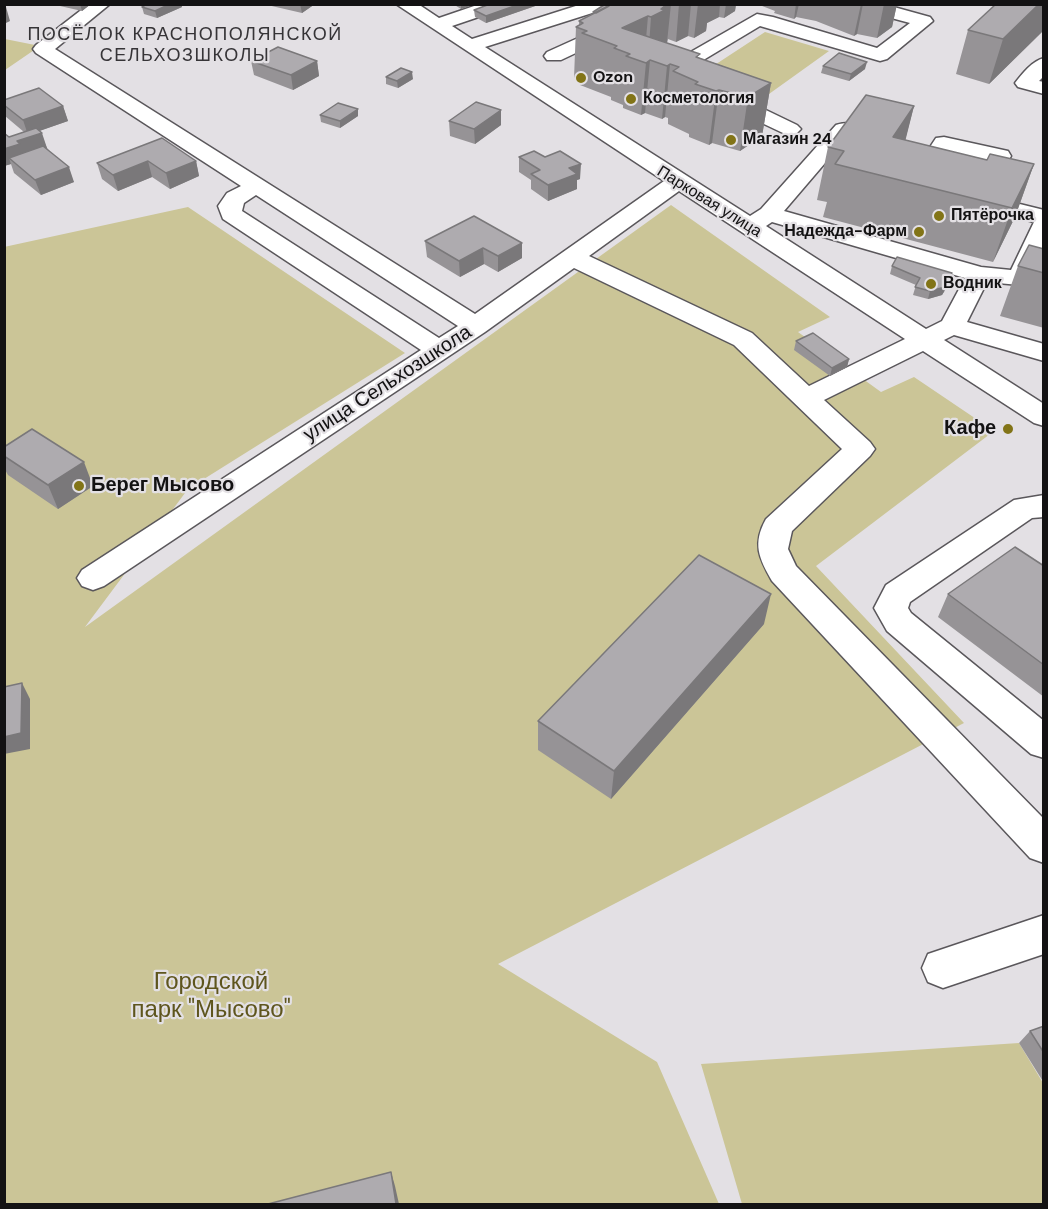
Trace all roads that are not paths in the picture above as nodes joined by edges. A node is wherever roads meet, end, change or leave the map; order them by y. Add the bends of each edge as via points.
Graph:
1 (101, 4) edge
2 (405, 4) edge
3 (500, 4) edge
4 (602, 4) edge
5 (860, 4) edge
6 (570, 15) junction
7 (437, 25) junction
8 (609, 30) junction
9 (630, 36) edge
10 (470, 46) junction
11 (673, 50) edge
12 (554, 56) dead end
13 (694, 57) junction
14 (1044, 64) edge
15 (1028, 88) edge
16 (790, 129) dead end
17 (893, 139) edge
18 (916, 145) edge
19 (939, 150) junction
20 (1000, 156) edge
21 (926, 170) edge
22 (677, 182) junction
23 (257, 186) junction
24 (958, 195) edge
25 (1044, 217) edge
26 (759, 220) junction
27 (1044, 224) edge
28 (571, 257) junction
29 (980, 274) junction
30 (1019, 278) junction
31 (1044, 284) edge
32 (476, 326) junction
33 (952, 326) junction
34 (925, 339) junction
35 (439, 350) junction
36 (1044, 353) edge
37 (806, 398) junction
38 (1044, 417) edge
39 (1044, 506) edge
40 (93, 578) dead end
41 (1044, 743) edge
42 (1044, 846) edge
43 (1044, 934) edge
44 (943, 968) dead end

1 - 23 street via 43,49
2 - 7 street, Парковая улица
3 - 7 street
4 - 6 street
5 - 13 street via 924,21 880,55 757,20
6 - 8 street
6 - 10 street
7 - 10 street, Парковая улица
8 - 9 street
8 - 12 street
10 - 22 street, Парковая улица
11 - 13 street
13 - 16 street via 677,66 676,74
14 - 15 street
17 - 26 street via 843,129
18 - 19 street
19 - 20 street via 944,143
19 - 21 street
22 - 26 street, Парковая улица
22 - 28 street, улица Сельхозшкола
23 - 32 street
23 - 35 street via 235,198 231,214
24 - 25 street
26 - 29 street
26 - 34 street, Парковая улица
27 - 30 street
28 - 32 street, улица Сельхозшкола
28 - 37 street via 743,339
29 - 30 street
29 - 33 street
30 - 31 street
32 - 35 street, улица Сельхозшкола
33 - 34 street
33 - 36 street
34 - 37 street
34 - 38 street, Парковая улица
35 - 40 street, улица Сельхозшкола
37 - 42 street via 860,449 777,527 772,549 783,573
39 - 41 street via 1025,508 898,594 891,608 899,622
43 - 44 street

